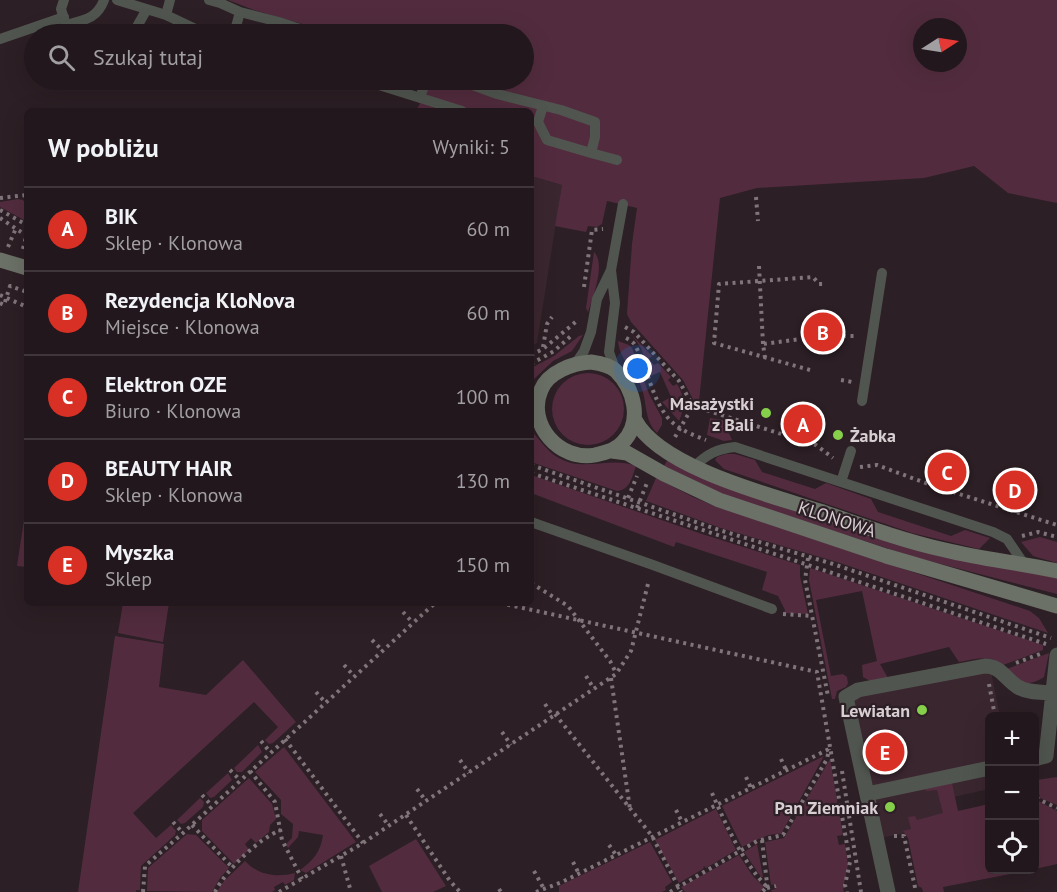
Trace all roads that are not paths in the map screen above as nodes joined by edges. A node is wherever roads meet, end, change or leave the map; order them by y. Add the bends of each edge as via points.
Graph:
1 (64, 0) edge
2 (104, 0) edge
3 (117, 0) edge
4 (170, 0) edge
5 (209, 0) edge
6 (147, 9) junction
7 (240, 12) junction
8 (166, 15) junction
9 (64, 17) junction
10 (44, 24) edge
11 (66, 24) edge
12 (69, 24) edge
13 (138, 24) edge
14 (185, 24) edge
15 (237, 24) edge
16 (285, 24) edge
17 (24, 31) edge
18 (0, 39) edge
19 (395, 90) edge
20 (423, 90) edge
21 (486, 90) edge
22 (420, 98) junction
23 (543, 106) junction
24 (452, 108) edge
25 (591, 153) junction
26 (617, 160) dead end
27 (623, 204) dead end
28 (0, 260) edge
29 (24, 267) edge
30 (611, 270) junction
31 (882, 273) dead end
32 (576, 363) junction
33 (615, 369) junction
34 (536, 392) edge
35 (862, 401) dead end
36 (635, 420) junction
37 (537, 425) edge
38 (612, 451) junction
39 (851, 451) dead end
40 (694, 466) junction
41 (841, 482) junction
42 (534, 523) edge
43 (1024, 564) junction
44 (1057, 571) edge
45 (1057, 606) edge
46 (772, 609) road end
47 (1053, 650) edge
48 (1052, 693) junction
49 (1046, 756) edge
50 (985, 769) edge
51 (867, 794) junction
52 (888, 892) edge

1 - 9 lane
2 - 12 lane via 100,11
3 - 6 lane
4 - 8 lane
5 - 7 lane
6 - 8 lane
6 - 13 lane
7 - 15 lane
7 - 16 lane
8 - 14 lane
9 - 10 lane
9 - 11 lane
17 - 18 lane
19 - 22 lane
20 - 22 lane
21 - 23 lane
22 - 24 lane
23 - 25 lane via 538,122 547,140
23 - 25 lane via 595,122
25 - 26 lane
27 - 30 lane
28 - 29 street
30 - 32 lane via 597,300 584,351
30 - 33 lane via 615,303 609,352
31 - 35 lane
32 - 33 street via 591,362
32 - 34 street via 562,369
33 - 36 street via 634,402
34 - 37 street
36 - 38 street via 630,433
36 - 40 street, KLONOWA via 651,439
37 - 38 street via 568,452 589,456
38 - 45 street, KLONOWA via 627,453 719,500 886,556
39 - 41 lane
40 - 41 lane via 708,454 735,447
40 - 43 street, KLONOWA via 720,478 942,550
41 - 43 lane via 993,532 1006,539
42 - 46 lane
43 - 44 street, KLONOWA
47 - 48 street
48 - 49 street
48 - 51 street via 1018,687 999,669 985,666 858,690 846,696
50 - 51 street
51 - 52 street

